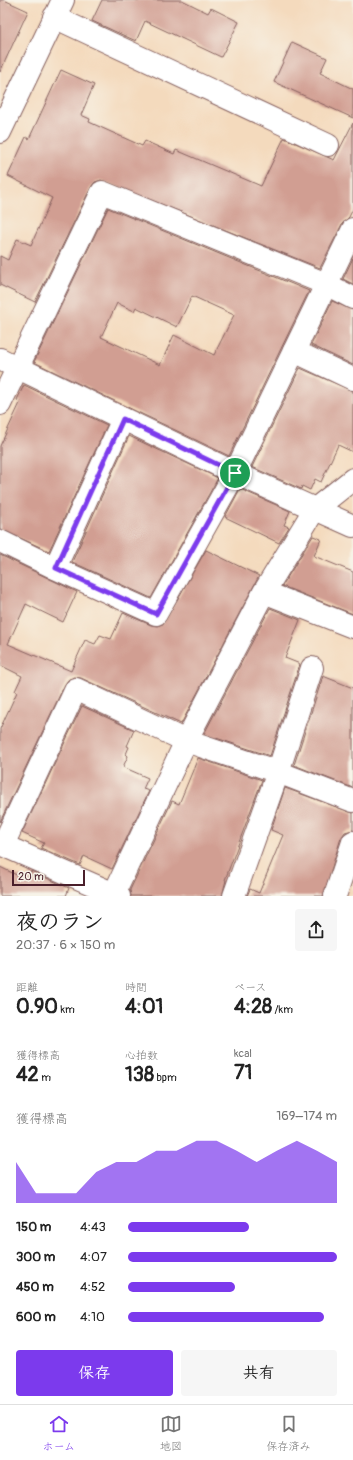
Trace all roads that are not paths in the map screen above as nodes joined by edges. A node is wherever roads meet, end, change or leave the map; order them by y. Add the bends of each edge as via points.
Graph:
1 (59, 8) edge
2 (0, 132) edge
3 (328, 145) dead end
4 (353, 229) edge
5 (326, 284) junction
6 (353, 298) edge
7 (294, 351) junction
8 (9, 363) edge
9 (353, 379) edge
10 (0, 404) edge
11 (123, 419) junction
12 (235, 473) junction
13 (353, 479) edge
14 (314, 510) junction
15 (353, 526) edge
16 (0, 541) edge
17 (56, 568) junction
18 (264, 592) junction
19 (353, 627) edge
20 (312, 668) dead end
21 (186, 741) junction
22 (278, 772) junction
23 (353, 801) edge
24 (353, 842) edge
25 (2, 844) edge
26 (116, 895) edge
27 (234, 896) edge
28 (335, 896) edge

1 - 2 street
1 - 3 street
4 - 5 street
5 - 6 street
5 - 7 street
5 - 8 street via 102,192
7 - 9 street
7 - 12 street
8 - 10 street
8 - 11 street
11 - 12 street
11 - 17 street
12 - 14 street
12 - 17 street via 156,614
13 - 14 street
14 - 15 street
14 - 18 street
16 - 17 street
18 - 19 street
18 - 21 street
20 - 22 street
21 - 22 street
21 - 25 street via 76,689
21 - 26 street
22 - 23 street
22 - 27 street
24 - 28 street
25 - 26 street

